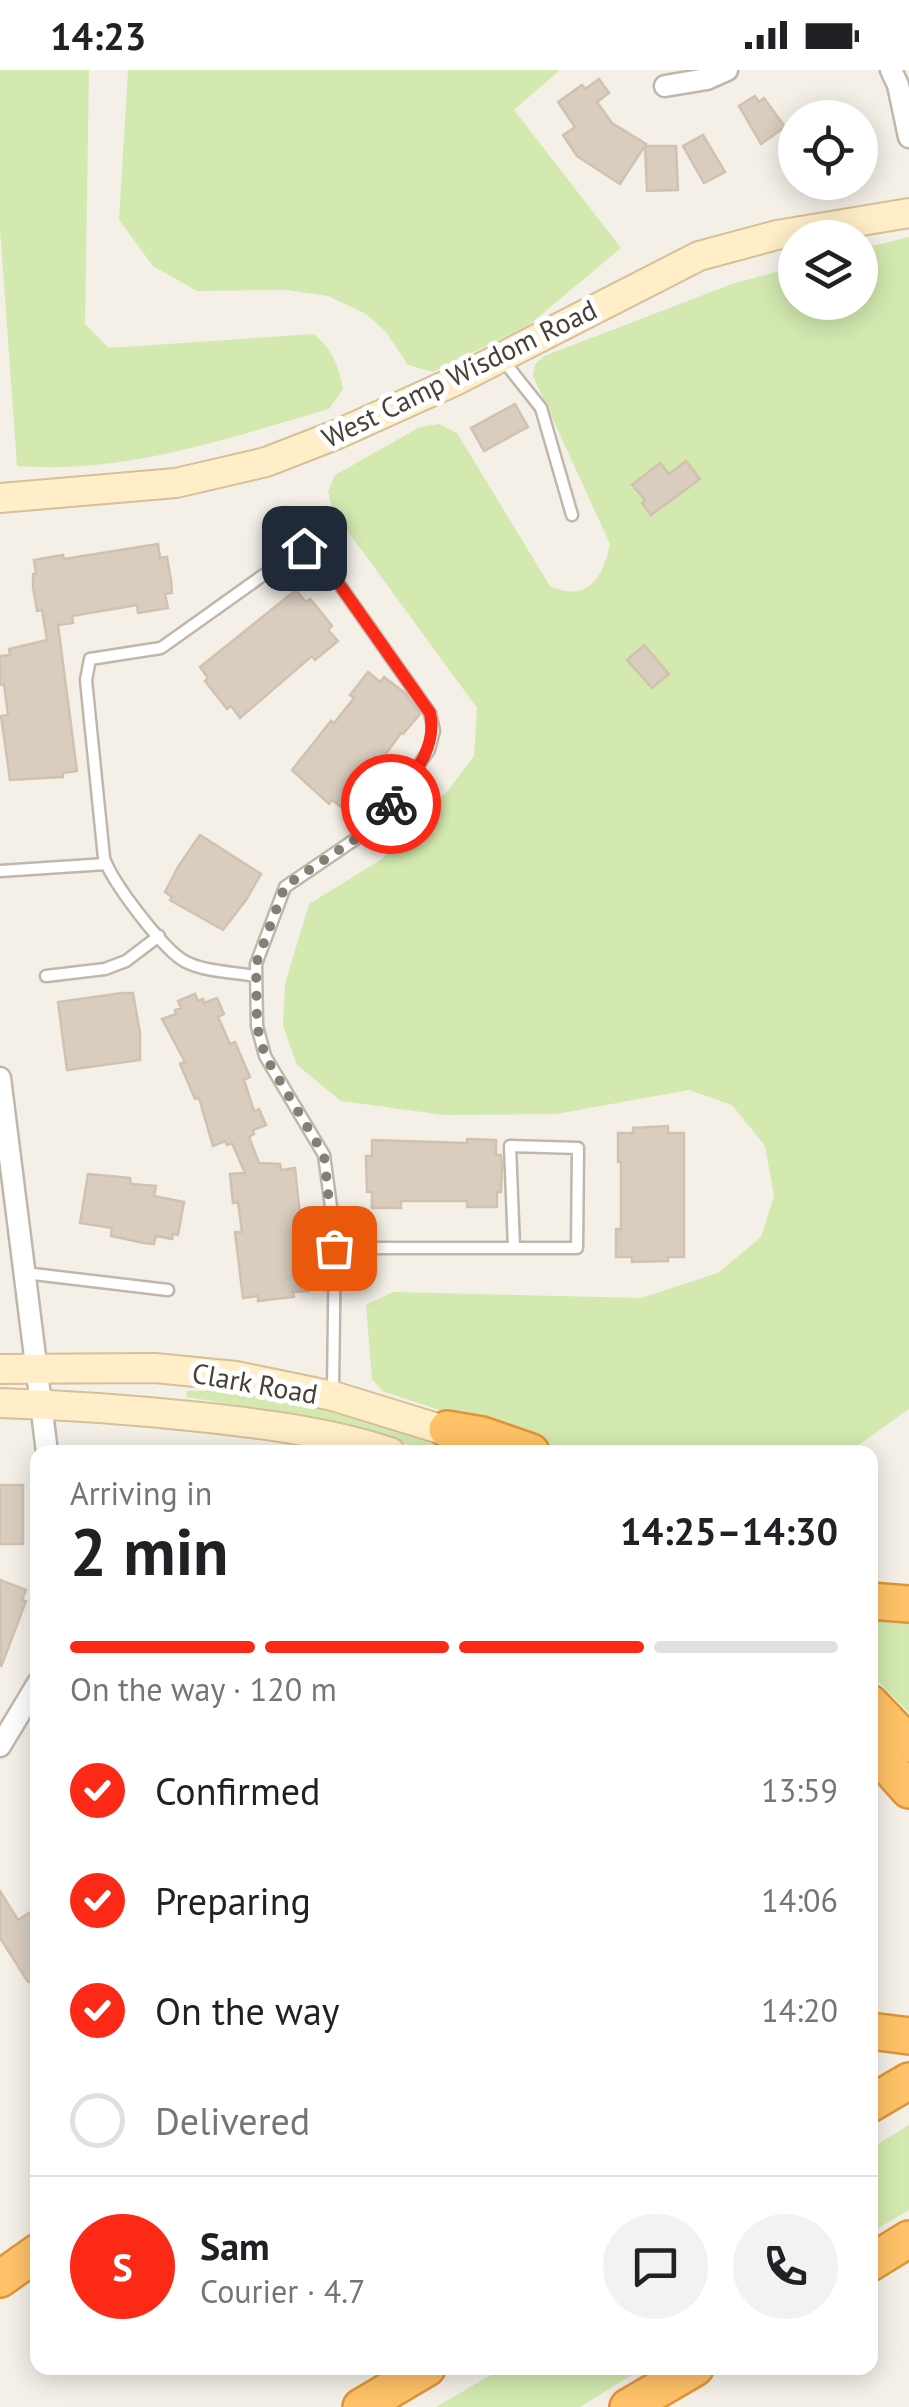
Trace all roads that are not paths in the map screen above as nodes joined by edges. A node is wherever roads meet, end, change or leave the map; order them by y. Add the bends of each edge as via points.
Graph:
1 (727, 70) edge
2 (891, 70) edge
3 (665, 86) dead end
4 (909, 138) edge
5 (909, 213) edge
6 (501, 358) junction
7 (0, 498) edge
8 (572, 515) dead end
9 (106, 864) junction
10 (0, 870) edge
11 (159, 936) junction
12 (46, 976) dead end
13 (255, 976) junction
14 (0, 1078) edge
15 (334, 1248) junction
16 (514, 1248) junction
17 (24, 1272) junction
18 (168, 1290) dead end
19 (0, 1369) edge
20 (35, 1370) junction
21 (333, 1396) junction
22 (0, 1403) edge
23 (39, 1404) junction
24 (447, 1429) junction
25 (46, 1445) edge
26 (365, 1445) edge
27 (485, 1445) edge
28 (512, 1445) edge
29 (878, 1602) edge
30 (909, 1604) edge
31 (30, 1696) edge
32 (878, 1711) edge
33 (909, 1744) edge
34 (0, 1746) edge
35 (878, 1755) edge
36 (909, 1790) edge
37 (878, 2032) edge
38 (909, 2036) edge
39 (909, 2080) edge
40 (878, 2099) edge
41 (909, 2240) edge
42 (30, 2258) edge
43 (878, 2258) edge
44 (0, 2279) edge
45 (416, 2375) edge
46 (682, 2375) edge
47 (361, 2407) edge
48 (628, 2407) edge

1 - 3 street
2 - 4 street
5 - 6 street, West Camp Wisdom Road via 699,256
6 - 7 street, West Camp Wisdom Road via 266,462 176,483
6 - 8 lane via 540,408
9 - 10 lane
9 - 11 lane
9 - 13 lane via 86,680 90,659 161,648 290,552 304,548 320,557 430,713 434,731 429,750 366,832 285,886
11 - 12 lane via 116,965
11 - 13 lane via 183,961
13 - 15 lane via 265,1056 324,1155
14 - 17 street
15 - 16 lane
15 - 21 lane
16 - 16 lane via 577,1248 578,1148 510,1146
17 - 18 lane
17 - 20 street
19 - 20 street, Clark Road
20 - 21 street, Clark Road via 154,1368
20 - 23 street
21 - 24 street, Clark Road
22 - 23 street, Clark Road
23 - 25 street
23 - 26 street, Clark Road via 276,1425
24 - 27 street, Clark Road
24 - 28 highway
29 - 30 highway
31 - 34 street
32 - 33 highway
35 - 36 highway
37 - 38 highway
39 - 40 highway
41 - 43 highway
42 - 44 highway
45 - 47 highway
46 - 48 highway

